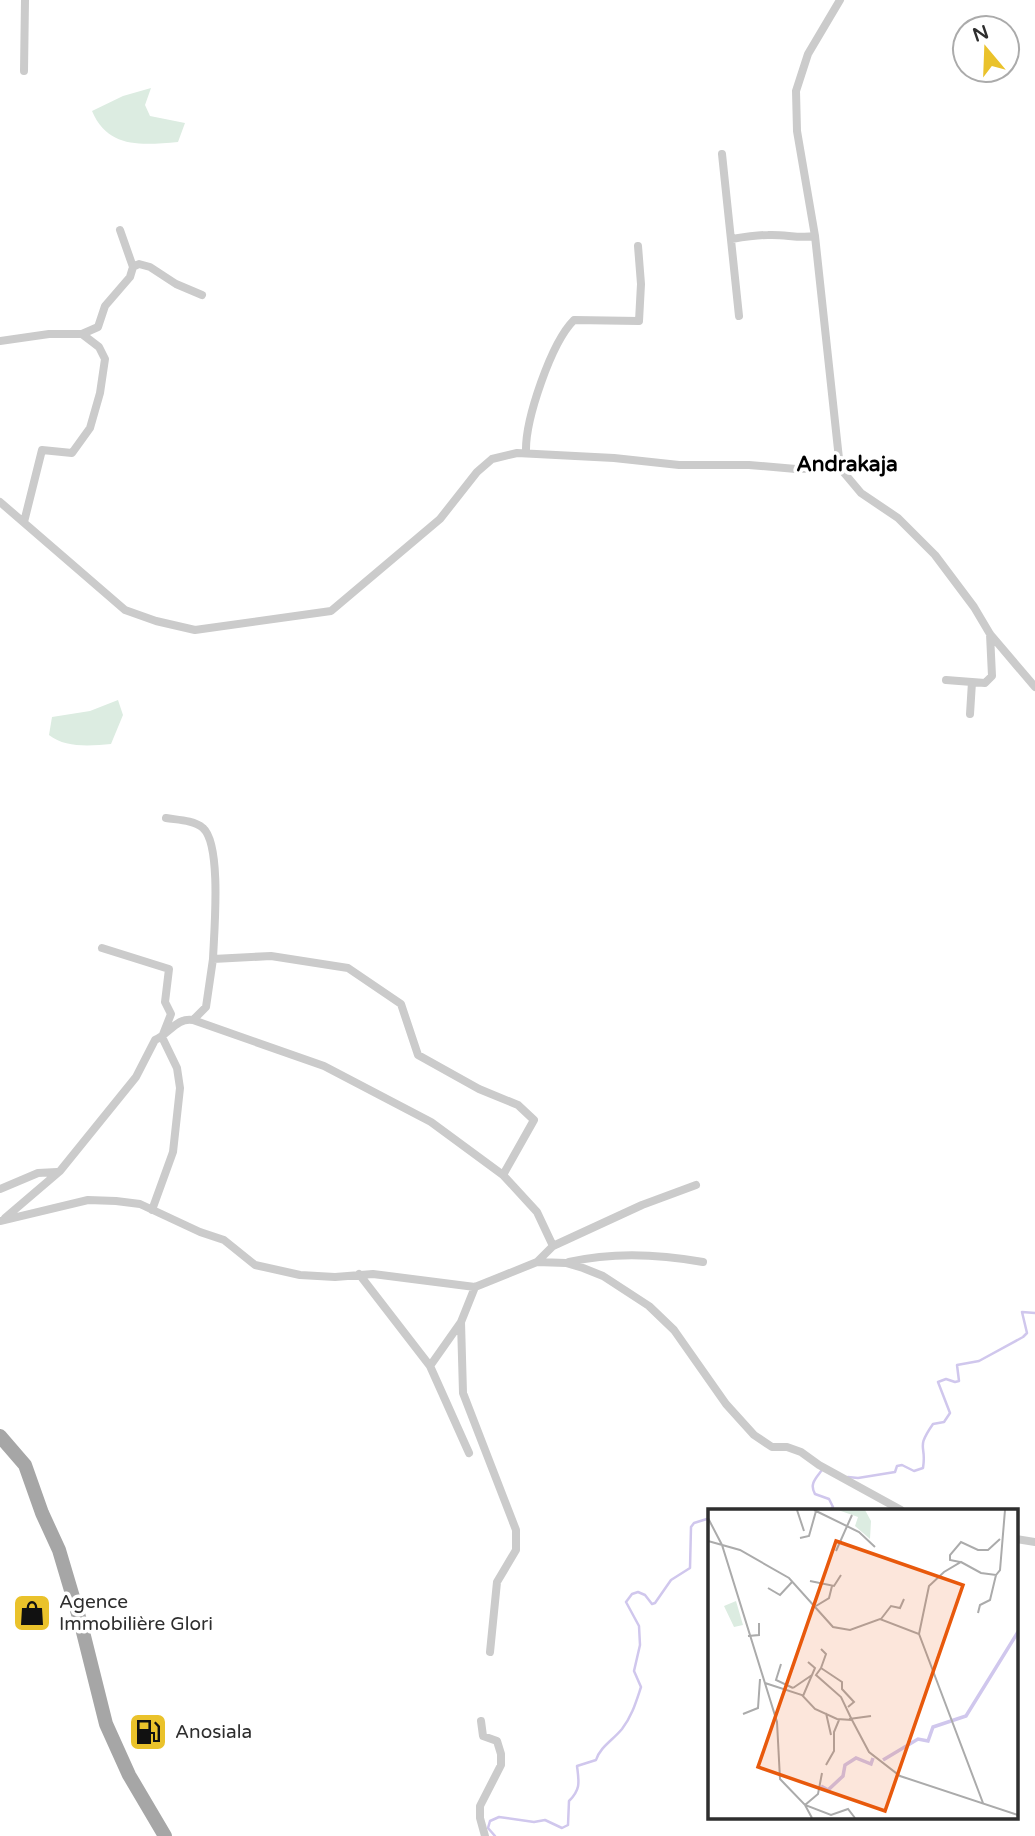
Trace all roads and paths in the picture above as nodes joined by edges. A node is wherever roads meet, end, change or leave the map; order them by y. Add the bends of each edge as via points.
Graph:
1 (25, 0) edge
2 (840, 0) edge
3 (24, 71) dead end
4 (722, 154) dead end
5 (120, 230) dead end
6 (815, 236) junction
7 (732, 239) junction
8 (638, 246) dead end
9 (133, 267) junction
10 (202, 295) dead end
11 (740, 316) dead end
12 (82, 334) junction
13 (0, 341) edge
14 (526, 452) junction
15 (840, 468) junction
16 (0, 502) edge
17 (24, 522) junction
18 (990, 634) junction
19 (946, 680) dead end
20 (972, 682) junction
21 (1035, 687) edge
22 (970, 714) dead end
23 (166, 818) dead end
24 (102, 947) dead end
25 (213, 959) junction
26 (193, 1020) junction
27 (162, 1037) junction
28 (60, 1171) junction
29 (503, 1175) junction
30 (696, 1185) dead end
31 (0, 1189) edge
32 (152, 1210) junction
33 (1, 1221) edge
34 (553, 1246) junction
35 (537, 1262) junction
36 (702, 1262) dead end
37 (566, 1263) junction
38 (359, 1274) junction
39 (475, 1287) junction
40 (461, 1322) junction
41 (430, 1366) junction
42 (0, 1436) edge
43 (469, 1453) dead end
44 (899, 1509) edge
45 (490, 1652) dead end
46 (481, 1721) dead end
47 (165, 1836) edge
48 (485, 1836) edge

1 - 3 street
2 - 6 street via 808,54 796,91 797,131
4 - 7 street
5 - 9 street
6 - 7 street
6 - 15 street
7 - 11 street
8 - 14 street via 639,321 574,320 564,330 541,382 525,438
9 - 10 street via 150,267
9 - 12 street via 105,306 98,327
12 - 13 street
12 - 17 street via 99,347 105,359 90,428 72,453 42,450
14 - 15 street via 679,465
14 - 17 street via 492,459 439,519 331,611 321,613 195,630 156,621 125,610
15 - 18 street via 861,493 898,518 935,555
16 - 17 street
18 - 20 street via 992,677 985,683
18 - 21 street
19 - 20 street
20 - 22 street
23 - 25 street via 194,823 211,841
24 - 27 street via 169,969 165,1002 171,1014
25 - 26 street via 206,1007
25 - 29 street via 271,956 348,968 401,1004 418,1055 517,1105 534,1120
26 - 27 street via 181,1021
26 - 29 street via 354,1080 431,1122
27 - 28 street via 155,1040 136,1077
27 - 32 street via 177,1068 180,1088 173,1152
28 - 31 street via 38,1173
28 - 33 street
29 - 34 street via 537,1212
30 - 34 street
32 - 33 street via 140,1204 88,1200
32 - 38 street via 223,1240 255,1265 270,1270 335,1277
34 - 35 street
35 - 37 street
35 - 39 street
36 - 37 street via 627,1255
37 - 44 street via 603,1276 649,1306 674,1330 754,1435 772,1447 802,1452
38 - 39 street
38 - 41 street
39 - 40 street
40 - 41 street
40 - 45 street via 463,1393 516,1530 516,1550 497,1582
41 - 43 street
42 - 47 main road via 25,1465 59,1550 106,1724
46 - 48 street via 483,1736 497,1741 501,1754 501,1765 480,1806

